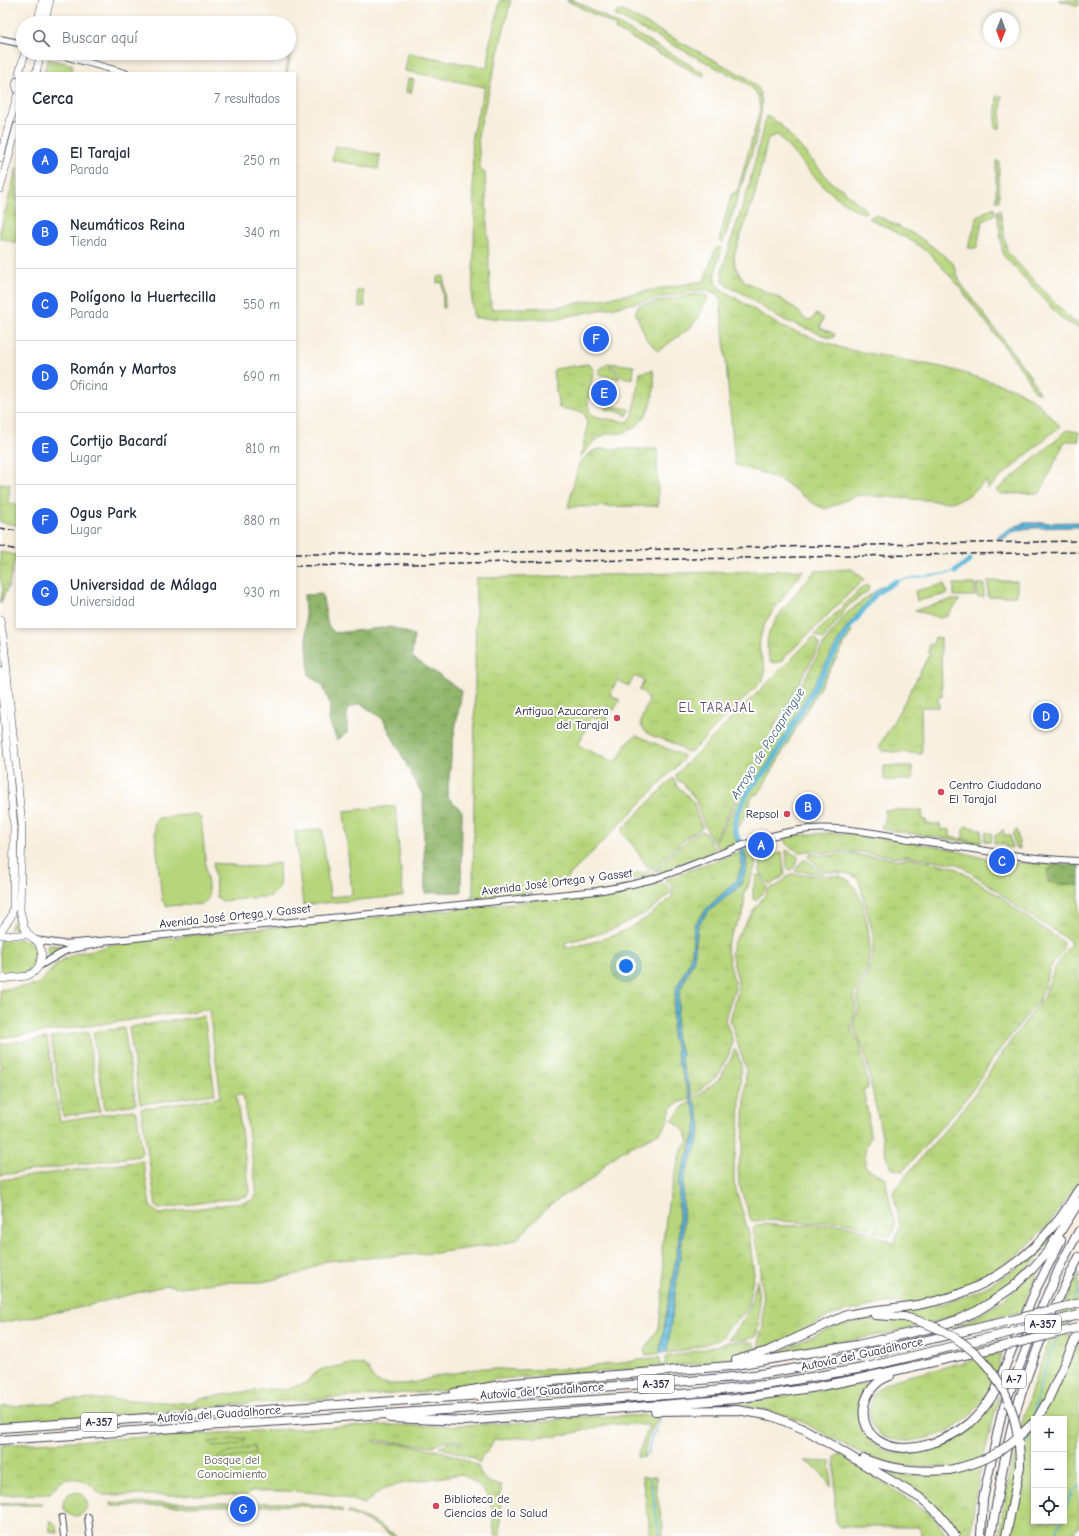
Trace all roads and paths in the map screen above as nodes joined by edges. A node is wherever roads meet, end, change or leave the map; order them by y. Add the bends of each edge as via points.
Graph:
1 (43, 0) edge
2 (50, 0) edge
3 (39, 16) edge
4 (46, 16) edge
5 (0, 39) edge
6 (16, 42) edge
7 (23, 60) edge
8 (39, 60) edge
9 (79, 60) edge
10 (19, 72) edge
11 (36, 72) edge
12 (121, 72) edge
13 (16, 100) edge
14 (16, 130) edge
15 (0, 158) edge
16 (0, 189) edge
17 (0, 619) edge
18 (0, 671) edge
19 (1079, 861) edge
20 (0, 932) edge
21 (29, 934) junction
22 (0, 935) edge
23 (125, 939) junction
24 (35, 940) junction
25 (39, 966) junction
26 (0, 979) edge
27 (1079, 1189) edge
28 (1079, 1202) edge
29 (1079, 1208) edge
30 (1079, 1231) edge
31 (1079, 1257) edge
32 (1079, 1303) edge
33 (1079, 1315) edge
34 (837, 1319) junction
35 (1078, 1329) edge
36 (710, 1366) junction
37 (906, 1369) junction
38 (296, 1408) junction
39 (588, 1412) junction
40 (361, 1416) junction
41 (1039, 1416) edge
42 (1031, 1425) edge
43 (0, 1428) edge
44 (0, 1440) edge
45 (841, 1450) junction
46 (88, 1517) dead end
47 (62, 1518) dead end
48 (64, 1536) edge
49 (90, 1536) edge
50 (955, 1536) edge
51 (981, 1536) edge
52 (991, 1536) edge
53 (1006, 1536) edge

1 - 3 main road
2 - 4 main road
5 - 6 main road
7 - 10 main road
8 - 11 main road
9 - 12 main road
13 - 15 main road
14 - 16 main road
17 - 21 main road via 22,826 20,910 24,927
18 - 20 main road via 14,850 13,909 11,917
19 - 23 main road, Avenida José Ortega y Gasset via 1044,860 847,829 814,829 770,836 638,884
21 - 22 main road
21 - 24 main road
23 - 24 main road, Avenida José Ortega y Gasset via 63,944
23 - 25 main road, Avenida José Ortega y Gasset via 67,950
24 - 25 main road via 39,943 42,956
25 - 26 main road via 27,976
27 - 34 highway via 1056,1223 1031,1251 986,1283 939,1301 859,1312
28 - 36 highway via 1048,1252 1032,1269 990,1303 956,1320 857,1345 730,1366
29 - 37 highway via 1035,1291 995,1392 970,1422 952,1435 916,1447 901,1448 878,1441 865,1423 863,1414 867,1394 872,1386 883,1378
30 - 51 highway, A-7 via 1044,1302 1002,1412 983,1500
31 - 52 highway, A-7 via 1058,1298 1015,1414
32 - 38 highway, Autovía del Guadalhorce / A-357, bridge via 876,1353 765,1373 688,1381
33 - 40 highway, Autovía del Guadalhorce / A-357, bridge via 863,1368 772,1384 695,1393
34 - 36 highway via 768,1351
34 - 53 highway, bridge via 880,1314 904,1316 934,1325 967,1345 988,1366 1001,1385 1012,1411 1019,1440 1020,1466
35 - 37 highway, bridge
35 - 41 highway
36 - 38 highway via 513,1383 454,1393 368,1399
37 - 39 highway via 811,1388 735,1399
38 - 43 highway, Autovía del Guadalhorce / A-357
39 - 40 highway via 464,1421
39 - 45 highway via 737,1410 772,1416 806,1430
40 - 44 highway, Autovía del Guadalhorce / A-357
42 - 45 highway, bridge via 1013,1443 988,1458 948,1470 926,1472 886,1467
45 - 50 highway via 934,1508
46 - 49 main road
47 - 48 main road

